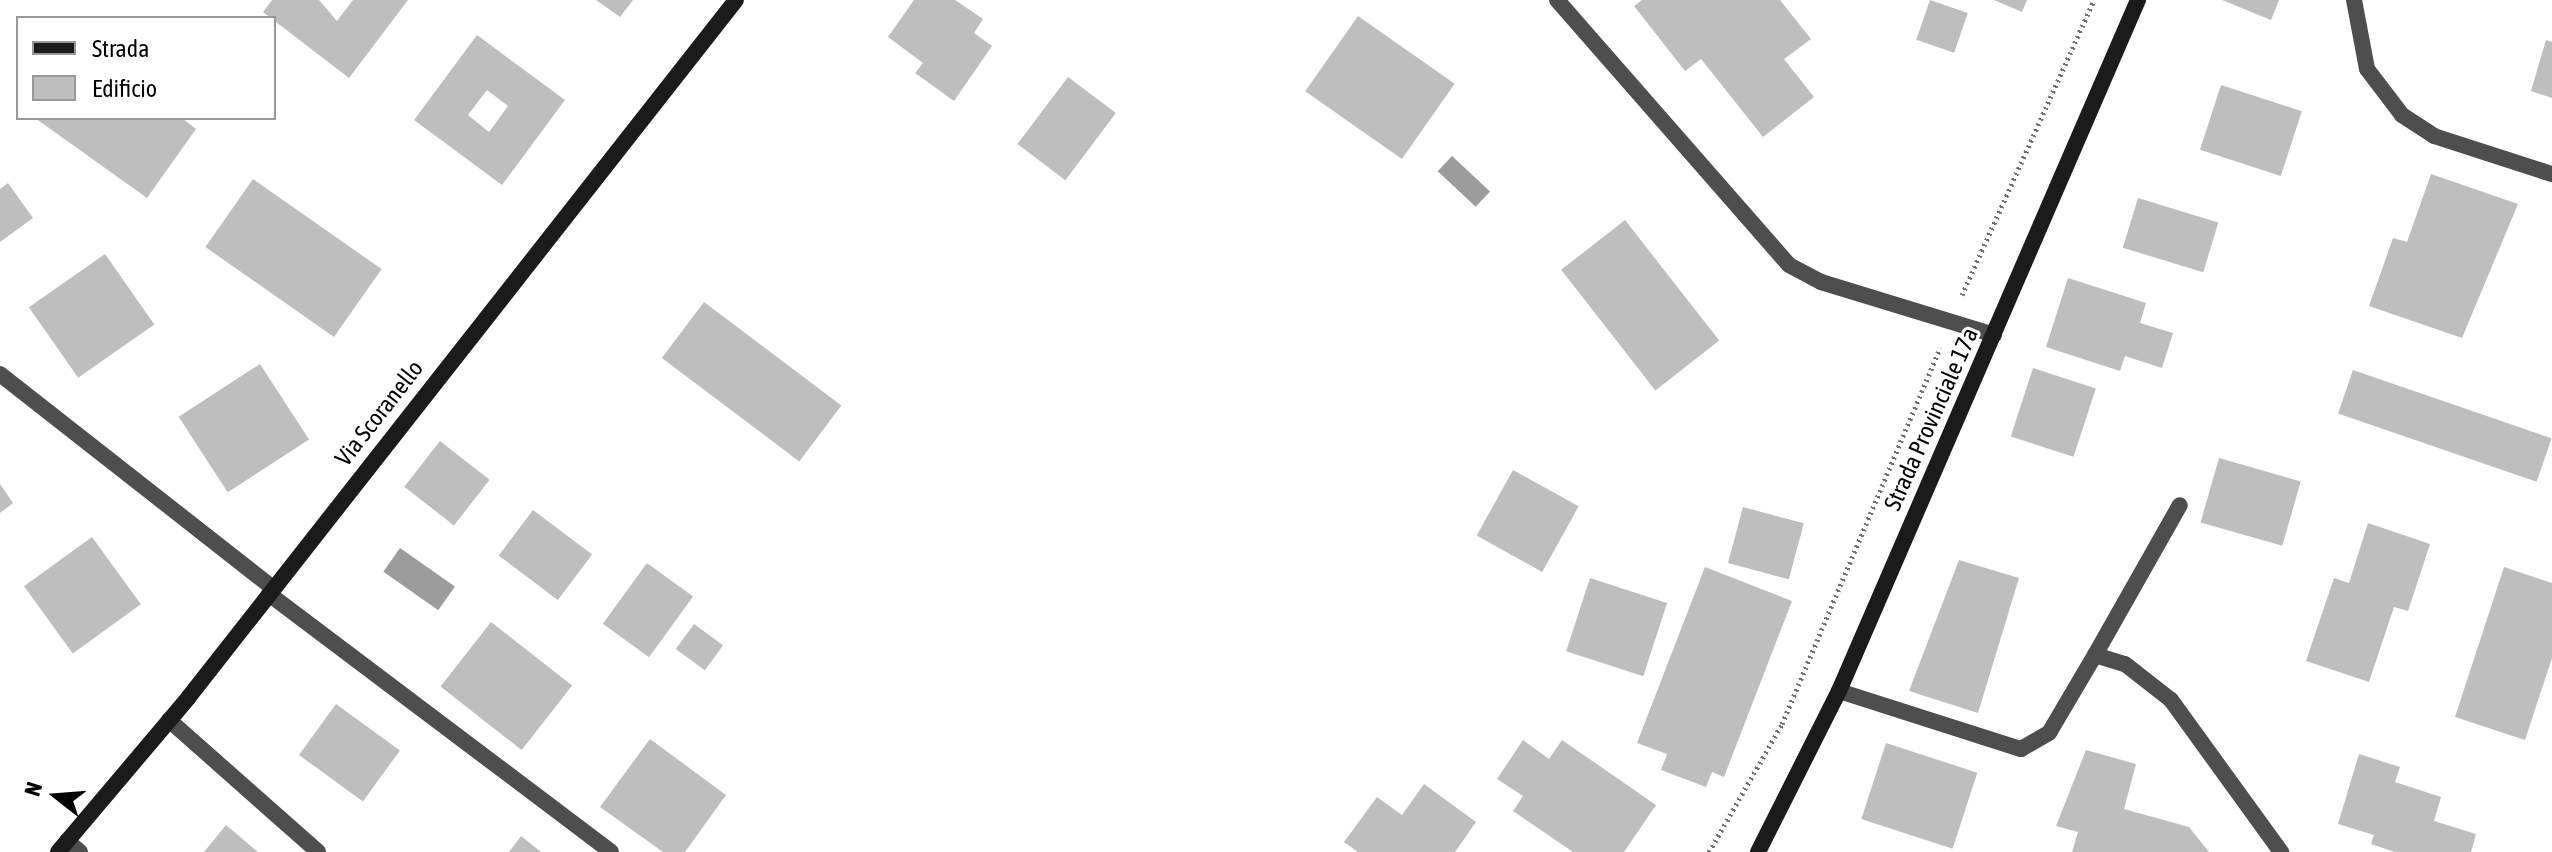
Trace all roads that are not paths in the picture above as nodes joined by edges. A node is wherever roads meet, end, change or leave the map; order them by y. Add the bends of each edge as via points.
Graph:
1 (736, 0) edge
2 (1557, 0) edge
3 (2138, 0) edge
4 (2354, 0) edge
5 (2552, 174) edge
6 (1994, 335) junction
7 (0, 374) edge
8 (2180, 505) dead end
9 (271, 591) junction
10 (2095, 655) junction
11 (1839, 691) junction
12 (169, 720) junction
13 (68, 848) edge
14 (318, 852) edge
15 (611, 852) edge
16 (1758, 852) edge
17 (2281, 852) edge

1 - 9 street, Via Scoranello
2 - 6 street via 1773,252 1821,282
3 - 6 street, Strada Provinciale 17a
4 - 5 street via 2367,69 2402,115 2434,136
6 - 11 street, Strada Provinciale 17a
7 - 9 street
8 - 10 street
9 - 12 street, Via Scoranello
9 - 15 street
10 - 11 street via 2049,733 2031,748
10 - 17 street via 2137,669 2160,688
11 - 16 street, Strada Provinciale 17a
12 - 13 street, Via Scoranello
12 - 14 street

